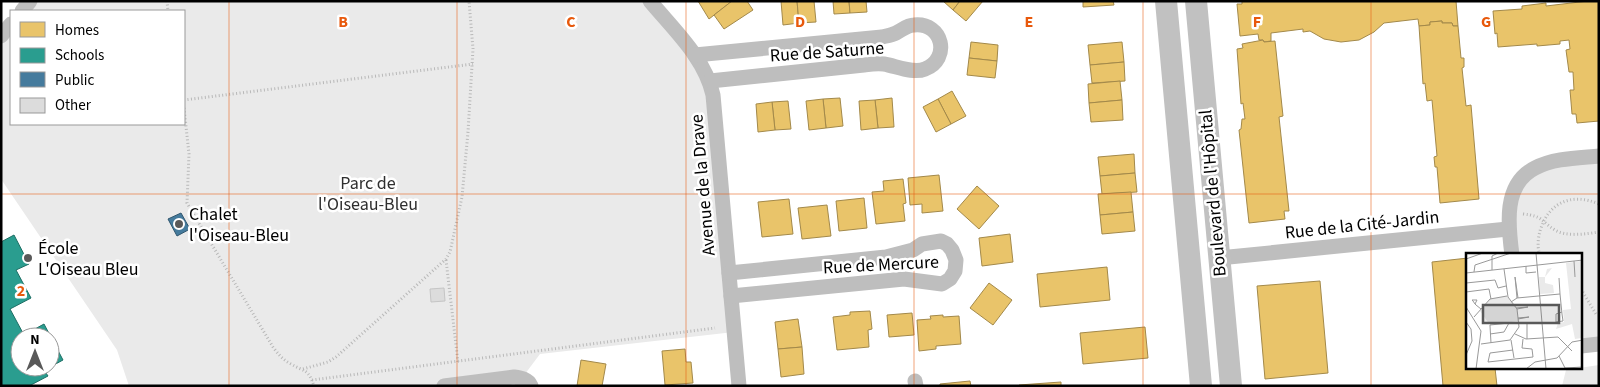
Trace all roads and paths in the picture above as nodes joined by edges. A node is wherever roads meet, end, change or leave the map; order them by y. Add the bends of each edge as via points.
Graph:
1 (469, 1) edge
2 (650, 1) edge
3 (1166, 1) edge
4 (1196, 1) edge
5 (10, 25) edge
6 (1, 36) edge
7 (695, 55) junction
8 (473, 64) junction
9 (710, 81) junction
10 (185, 100) edge
11 (185, 117) edge
12 (1599, 156) edge
13 (1599, 204) edge
14 (1508, 213) junction
15 (1543, 219) junction
16 (1508, 230) junction
17 (1599, 232) edge
18 (1512, 253) edge
19 (1540, 253) edge
20 (1219, 258) junction
21 (446, 259) junction
22 (729, 273) junction
23 (1582, 292) edge
24 (732, 296) junction
25 (1599, 315) edge
26 (715, 328) dead end
27 (1599, 344) edge
28 (1582, 346) edge
29 (458, 362) junction
30 (303, 368) junction
31 (312, 380) junction
32 (314, 386) edge
33 (444, 386) edge
34 (531, 386) edge
35 (739, 386) edge
36 (1201, 386) edge
37 (1230, 386) edge

1 - 8 path
2 - 7 street, Avenue de la Drave
3 - 36 main road, Boulevard de l'Hôpital
4 - 20 main road, Boulevard de l'Hôpital
5 - 6 street
7 - 9 street, Avenue de la Drave
7 - 9 street, Rue de Saturne via 882,37 913,25 933,30 940,36 938,58 923,70 873,64
8 - 10 path
8 - 21 path via 462,197
9 - 22 street, Avenue de la Drave
11 - 30 path via 189,154 187,203 273,347 281,357
12 - 14 street via 1559,160 1534,168 1517,185
13 - 15 path via 1574,199 1560,203
14 - 15 path via 1537,215
14 - 16 street
15 - 17 path via 1553,230 1561,233
15 - 19 path via 1538,235
16 - 18 street
16 - 20 street, Rue de la Cité-Jardin
20 - 37 main road, Boulevard de l'Hôpital
21 - 29 path
21 - 30 path via 336,357
22 - 24 street, Avenue de la Drave
22 - 24 street, Rue de Mercure via 886,257 932,241 947,244 956,260 955,271 942,284 904,279
23 - 25 path
24 - 35 street, Avenue de la Drave
26 - 29 path
27 - 28 street
29 - 31 path
30 - 31 path
31 - 32 path
33 - 34 street via 514,377 530,382

